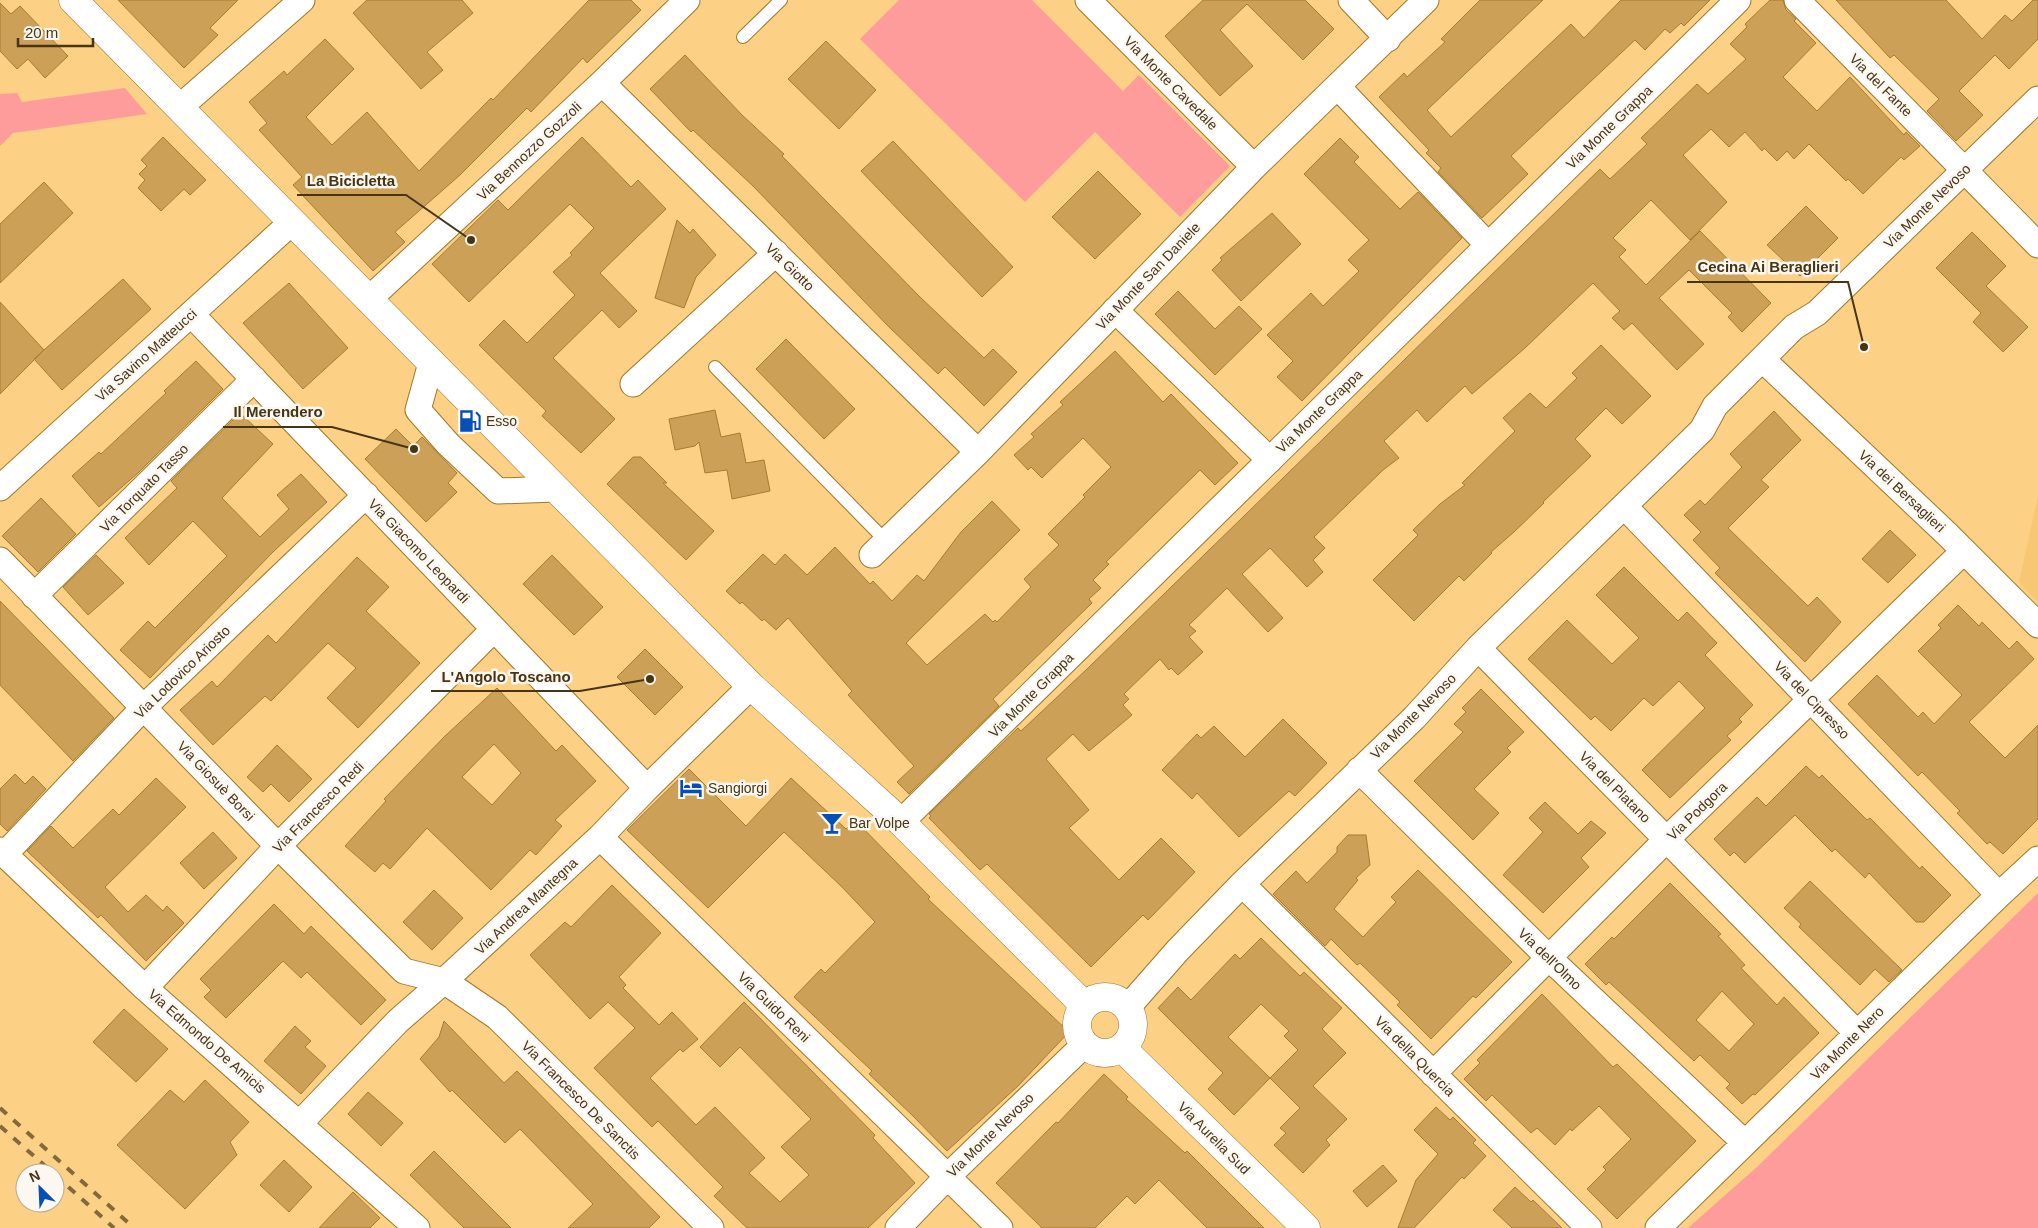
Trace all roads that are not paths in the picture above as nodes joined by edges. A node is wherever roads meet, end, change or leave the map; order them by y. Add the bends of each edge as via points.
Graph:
1 (73, 0) edge
2 (302, 0) edge
3 (687, 0) edge
4 (782, 0) edge
5 (1088, 0) edge
6 (1351, 0) edge
7 (1426, 0) edge
8 (1738, 0) edge
9 (1797, 0) edge
10 (743, 37) dead end
11 (1388, 39) junction
12 (602, 83) junction
13 (1338, 87) junction
14 (2038, 99) edge
15 (180, 107) junction
16 (1254, 166) junction
17 (1964, 169) junction
18 (292, 222) junction
19 (1488, 245) junction
20 (2038, 245) edge
21 (776, 253) junction
22 (368, 300) junction
23 (1115, 310) junction
24 (191, 314) junction
25 (431, 363) junction
26 (1768, 365) junction
27 (715, 366) dead end
28 (254, 379) junction
29 (633, 384) dead end
30 (978, 452) junction
31 (1270, 460) junction
32 (0, 488) edge
33 (556, 489) junction
34 (366, 495) junction
35 (1624, 506) junction
36 (879, 548) joint
37 (1964, 551) junction
38 (0, 560) edge
39 (34, 596) junction
40 (2038, 625) edge
41 (494, 629) junction
42 (1478, 648) junction
43 (750, 686) junction
44 (1812, 701) junction
45 (144, 707) junction
46 (1359, 770) junction
47 (647, 788) junction
48 (901, 822) junction
49 (600, 837) junction
50 (1668, 839) junction
51 (278, 846) junction
52 (2, 853) edge
53 (2038, 859) edge
54 (1242, 884) junction
55 (1999, 895) junction
56 (1549, 958) junction
57 (444, 981) junction
58 (145, 988) junction
59 (1084, 1005) junction
60 (1128, 1007) junction
61 (1857, 1033) junction
62 (1084, 1045) junction
63 (1122, 1048) junction
64 (1433, 1074) junction
65 (300, 1123) junction
66 (1745, 1143) junction
67 (947, 1177) junction
68 (417, 1228) edge
69 (711, 1228) edge
70 (898, 1228) edge
71 (1000, 1228) edge
72 (1306, 1228) edge
73 (1589, 1228) edge
74 (1658, 1228) edge

1 - 15 street
2 - 15 street
3 - 12 street, Via Bennozzo Gozzoli
4 - 10 lane
5 - 16 street, Via Monte Cavedale
6 - 11 street
7 - 11 street, Via Monte San Daniele
8 - 19 street, Via Monte Grappa
9 - 17 street, Via del Fante
11 - 13 street, Via Monte San Daniele
12 - 21 street, Via Giotto
12 - 22 street, Via Bennozzo Gozzoli
13 - 16 street, Via Monte San Daniele
13 - 19 street
14 - 17 street, Via Monte Nevoso
15 - 18 street
16 - 23 street, Via Monte San Daniele
17 - 20 street, Via del Fante
17 - 26 street, Via Monte Nevoso via 1817,313 1806,338
18 - 22 street
18 - 24 street, Via Savino Matteucci
19 - 31 street, Via Monte Grappa
21 - 29 street
21 - 30 street, Via Giotto
22 - 25 street
23 - 30 street, Via Monte San Daniele
23 - 31 street
24 - 28 street, Via Giacomo Leopardi
24 - 32 street, Via Savino Matteucci
25 - 33 street
25 - 33 street via 418,410 448,444 498,491
26 - 35 street, Via Monte Nevoso via 1727,418 1702,430
26 - 37 street, Via dei Bersaglieri
27 - 36 lane
28 - 34 street, Via Giacomo Leopardi
28 - 39 street, Via Torquato Tasso
30 - 36 street, Via Monte San Daniele
31 - 48 street, Via Monte Grappa
33 - 43 street
34 - 41 street, Via Giacomo Leopardi
34 - 45 street, Via Lodovico Ariosto
35 - 42 street, Via Monte Nevoso
35 - 44 street, Via del Cipresso
37 - 40 street, Via dei Bersaglieri
37 - 44 street, Via Podgora
38 - 39 street, Via Giosuè Borsi
39 - 45 street, Via Giosuè Borsi
41 - 47 street, Via Giacomo Leopardi
41 - 51 street, Via Francesco Redi
42 - 46 street, Via Monte Nevoso via 1414,718
42 - 50 street, Via del Platano
43 - 47 street, Via Andrea Mantegna
43 - 48 street
44 - 50 street, Via Podgora
44 - 55 street, Via del Cipresso
45 - 51 street, Via Giosuè Borsi
45 - 52 street, Via Lodovico Ariosto
46 - 54 street, Via Monte Nevoso
46 - 56 street, Via dell'Olmo
47 - 49 street, Via Andrea Mantegna
48 - 59 street
49 - 57 street, Via Andrea Mantegna
49 - 67 street, Via Guido Reni
50 - 56 street, Via Podgora
50 - 61 street, Via del Platano
51 - 57 street, Via Giosuè Borsi via 404,971
51 - 58 street, Via Francesco Redi
52 - 58 street, Via Edmondo De Amicis
53 - 55 street, Via Monte Nero
54 - 60 street, Via Monte Nevoso
54 - 64 street, Via della Quercia
55 - 61 street, Via Monte Nero
56 - 64 street, Via Podgora
56 - 66 street, Via dell'Olmo
57 - 65 street, Via Andrea Mantegna via 398,1021
57 - 69 street, Via Francesco De Sanctis via 497,1017
58 - 65 street, Via Edmondo De Amicis
59 - 60 street via 1105,996 1114,997
59 - 62 street via 1078,1014 1076,1028
60 - 63 street via 1134,1025 1131,1038
61 - 66 street, Via Monte Nero
62 - 63 street via 1095,1052 1107,1053
62 - 67 street, Via Monte Nevoso
63 - 72 street, Via Aurelia Sud
64 - 73 street, Via della Quercia
65 - 68 street, Via Edmondo De Amicis
66 - 74 street, Via Monte Nero
67 - 70 street, Via Monte Nevoso
67 - 71 street, Via Guido Reni

